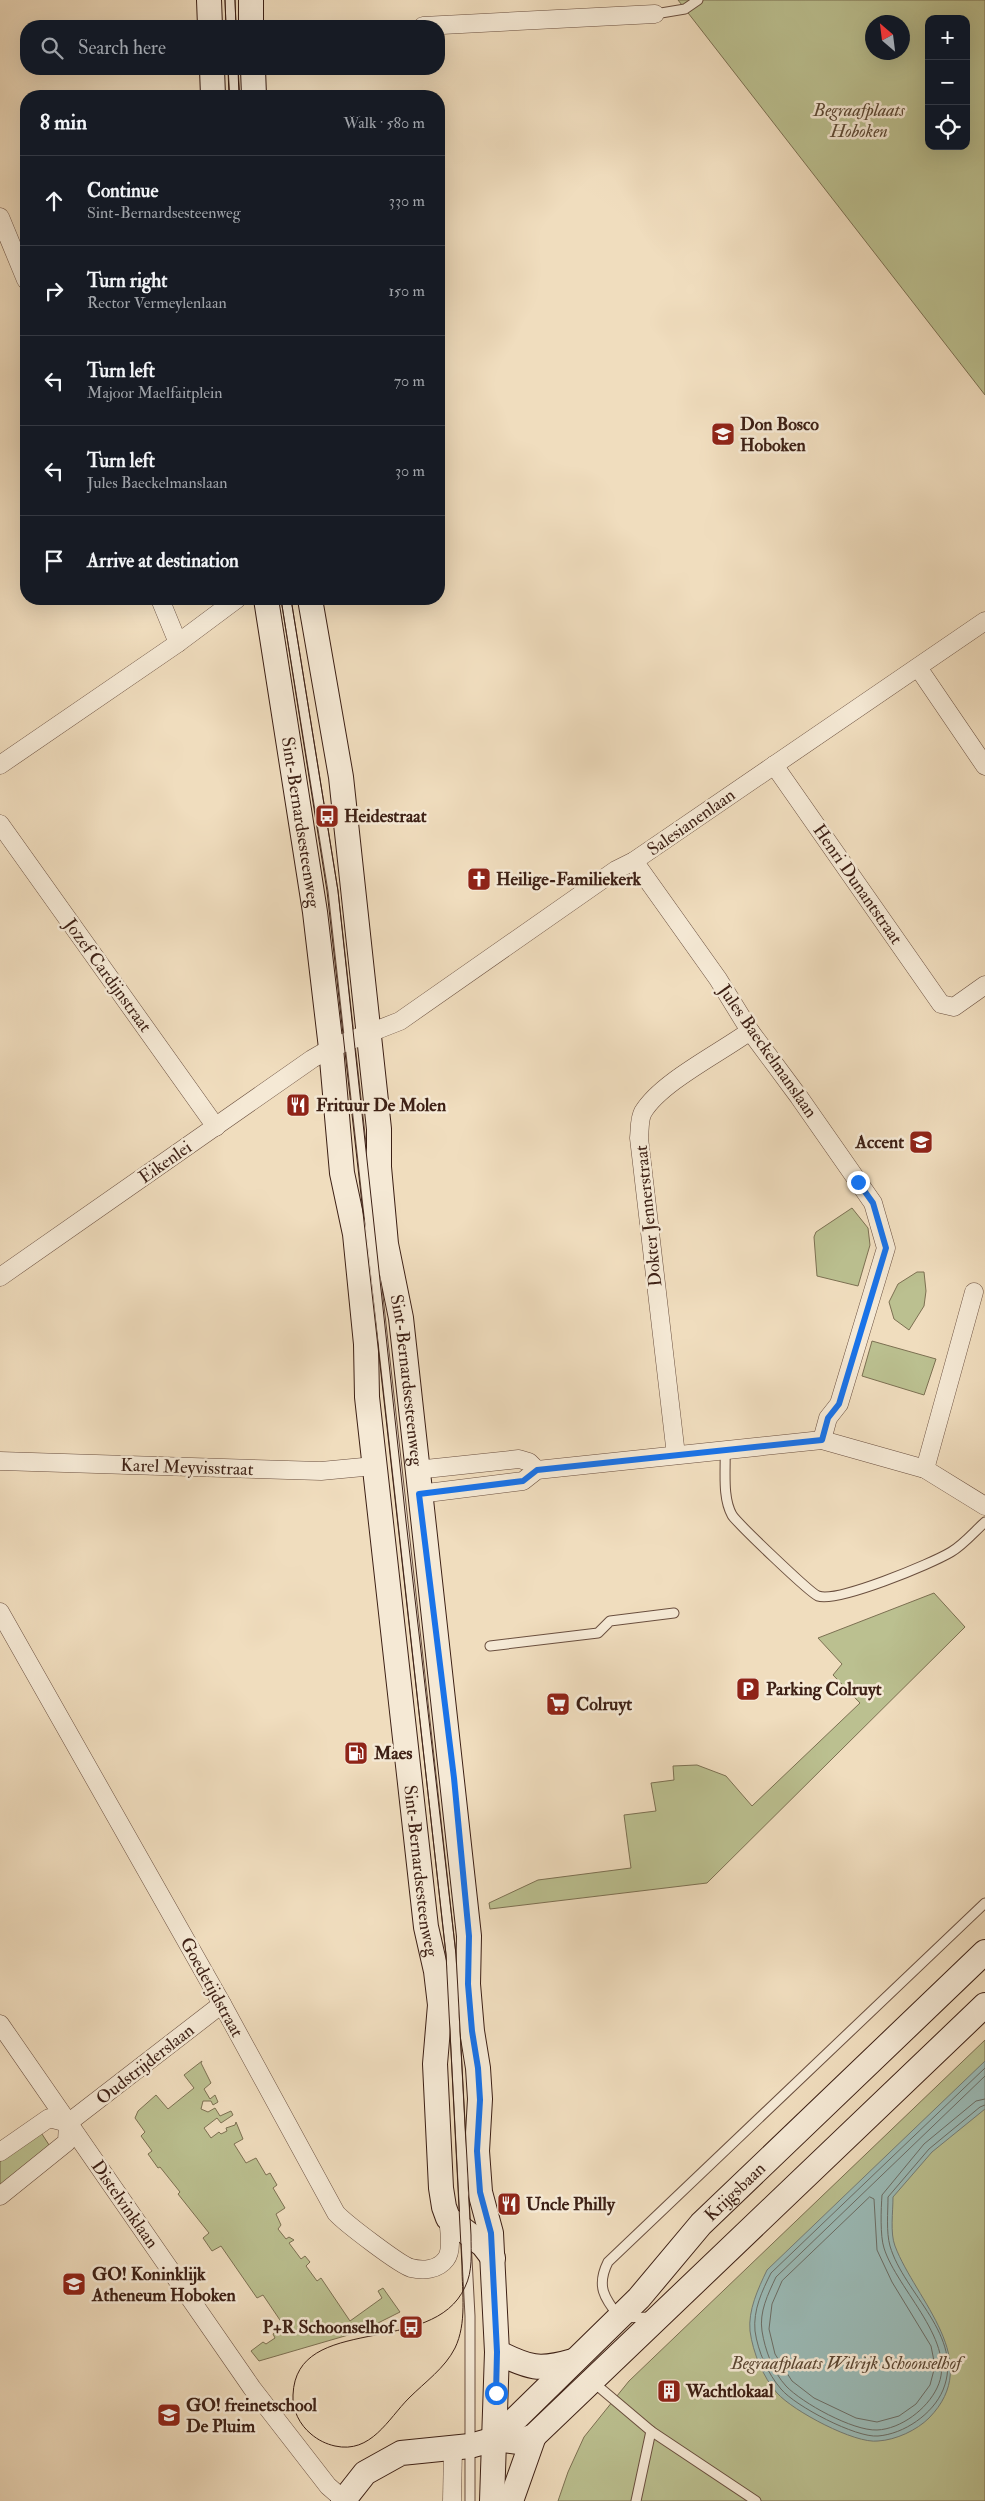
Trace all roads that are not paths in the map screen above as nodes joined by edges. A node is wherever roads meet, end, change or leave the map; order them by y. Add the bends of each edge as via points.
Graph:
1 (209, 0) edge
2 (230, 0) edge
3 (250, 0) edge
4 (698, 0) edge
5 (655, 14) joint
6 (210, 20) edge
7 (231, 20) edge
8 (251, 20) edge
9 (445, 25) edge
10 (212, 75) edge
11 (233, 75) edge
12 (253, 75) edge
13 (213, 90) edge
14 (235, 90) edge
15 (254, 90) edge
16 (0, 217) edge
17 (20, 265) edge
18 (162, 605) edge
19 (229, 605) edge
20 (267, 605) edge
21 (287, 605) edge
22 (311, 605) edge
23 (985, 622) edge
24 (178, 643) junction
25 (918, 668) junction
26 (0, 765) edge
27 (774, 765) junction
28 (985, 766) edge
29 (0, 824) edge
30 (634, 861) junction
31 (985, 985) edge
32 (749, 1030) junction
33 (350, 1041) junction
34 (216, 1127) junction
35 (0, 1277) edge
36 (974, 1292) dead end
37 (822, 1440) junction
38 (725, 1450) junction
39 (676, 1455) junction
40 (0, 1461) edge
41 (464, 1465) junction
42 (374, 1466) junction
43 (925, 1468) junction
44 (416, 1470) junction
45 (537, 1470) junction
46 (468, 1488) junction
47 (419, 1494) junction
48 (985, 1506) edge
49 (985, 1522) edge
50 (0, 1612) edge
51 (674, 1612) dead end
52 (5, 1635) edge
53 (490, 1646) dead end
54 (985, 1902) edge
55 (985, 1952) edge
56 (222, 2004) junction
57 (985, 2006) edge
58 (0, 2024) edge
59 (68, 2123) junction
60 (0, 2152) edge
61 (441, 2188) junction
62 (472, 2195) junction
63 (0, 2196) edge
64 (457, 2224) junction
65 (493, 2258) junction
66 (659, 2316) junction
67 (620, 2318) junction
68 (497, 2352) junction
69 (575, 2360) junction
70 (591, 2380) junction
71 (652, 2431) junction
72 (534, 2436) junction
73 (495, 2440) junction
74 (462, 2447) junction
75 (343, 2500) edge
76 (452, 2501) edge
77 (470, 2501) edge
78 (492, 2501) edge
79 (511, 2501) edge
80 (636, 2501) edge
81 (756, 2501) edge

1 - 6 main road
2 - 7 lane
3 - 8 main road
4 - 5 lane via 685,9
5 - 9 street
10 - 13 main road
11 - 14 lane
12 - 15 main road
16 - 17 street
18 - 24 street
19 - 24 street
20 - 33 main road, Sint-Bernardsesteenweg via 315,912
21 - 33 lane via 320,803
22 - 33 main road, Sint-Bernardsesteenweg via 341,777
23 - 25 street, Salesianenlaan
24 - 26 street
25 - 27 street, Salesianenlaan
25 - 28 street
27 - 30 street, Salesianenlaan
27 - 31 street, Henri Dunantstraat via 941,1004 954,1007
29 - 34 street, Jozef Cardijnstraat
30 - 32 street, Jules Baeckelmanslaan via 718,979
30 - 33 street, Salesianenlaan via 616,870 400,1021
32 - 37 street, Jules Baeckelmanslaan via 873,1203 886,1248 839,1404 828,1418
32 - 39 street, Dokter Jennerstraat via 653,1098 642,1114 639,1138
33 - 34 street, Eikenlei
33 - 42 main road, Sint-Bernardsesteenweg via 342,1173 352,1217 366,1344
33 - 44 main road, Sint-Bernardsesteenweg via 379,1129 386,1244 401,1318
33 - 62 lane via 451,1955
34 - 35 street, Eikenlei
36 - 43 street
37 - 38 street
37 - 43 street
38 - 39 street
38 - 49 lane via 727,1494 732,1515 818,1596 839,1596 920,1567 953,1552
39 - 45 street
40 - 42 street, Karel Meyvisstraat via 321,1471
41 - 44 street
41 - 45 street via 519,1459 529,1462
41 - 46 street
42 - 61 main road, Sint-Bernardsesteenweg via 426,1927 440,2005 436,2064
43 - 48 street
44 - 47 main road, Sint-Bernardsesteenweg
45 - 46 street via 523,1481
46 - 47 street
47 - 62 main road, Sint-Bernardsesteenweg via 443,1654 469,1936 468,1984 480,2100
50 - 52 street, Goedetijdstraat
51 - 53 lane via 610,1621 598,1633
52 - 56 street, Goedetijdstraat
54 - 67 lane via 614,2255 603,2271 601,2289
55 - 67 main road, Krijgsbaan via 701,2224
56 - 59 street, Oudstrijderslaan
56 - 64 street, Goedetijdstraat via 341,2218 409,2268 428,2270 446,2259
57 - 66 main road
58 - 59 street, Distelvinklaan
59 - 60 street via 49,2118
59 - 63 street via 67,2142
59 - 75 street, Distelvinklaan via 252,2388 328,2486
61 - 62 main road via 453,2198
61 - 64 main road, Sint-Bernardsesteenweg
62 - 64 lane
62 - 65 main road, Sint-Bernardsesteenweg via 491,2233
64 - 65 main road via 483,2245
64 - 74 lane via 470,2316
65 - 68 main road, Sint-Bernardsesteenweg
66 - 67 lane
66 - 70 main road
67 - 69 main road, Krijgsbaan
68 - 69 main road via 530,2366 549,2368
68 - 73 main road, Sint-Bernardsesteenweg
69 - 73 main road, Krijgsbaan
70 - 71 lane
70 - 72 main road
71 - 80 lane
71 - 81 lane
72 - 73 main road via 519,2442
72 - 79 main road
73 - 74 main road
73 - 78 main road, Sint-Bernardsesteenweg
74 - 75 main road via 425,2449 394,2456 365,2473
74 - 76 street
74 - 77 lane

